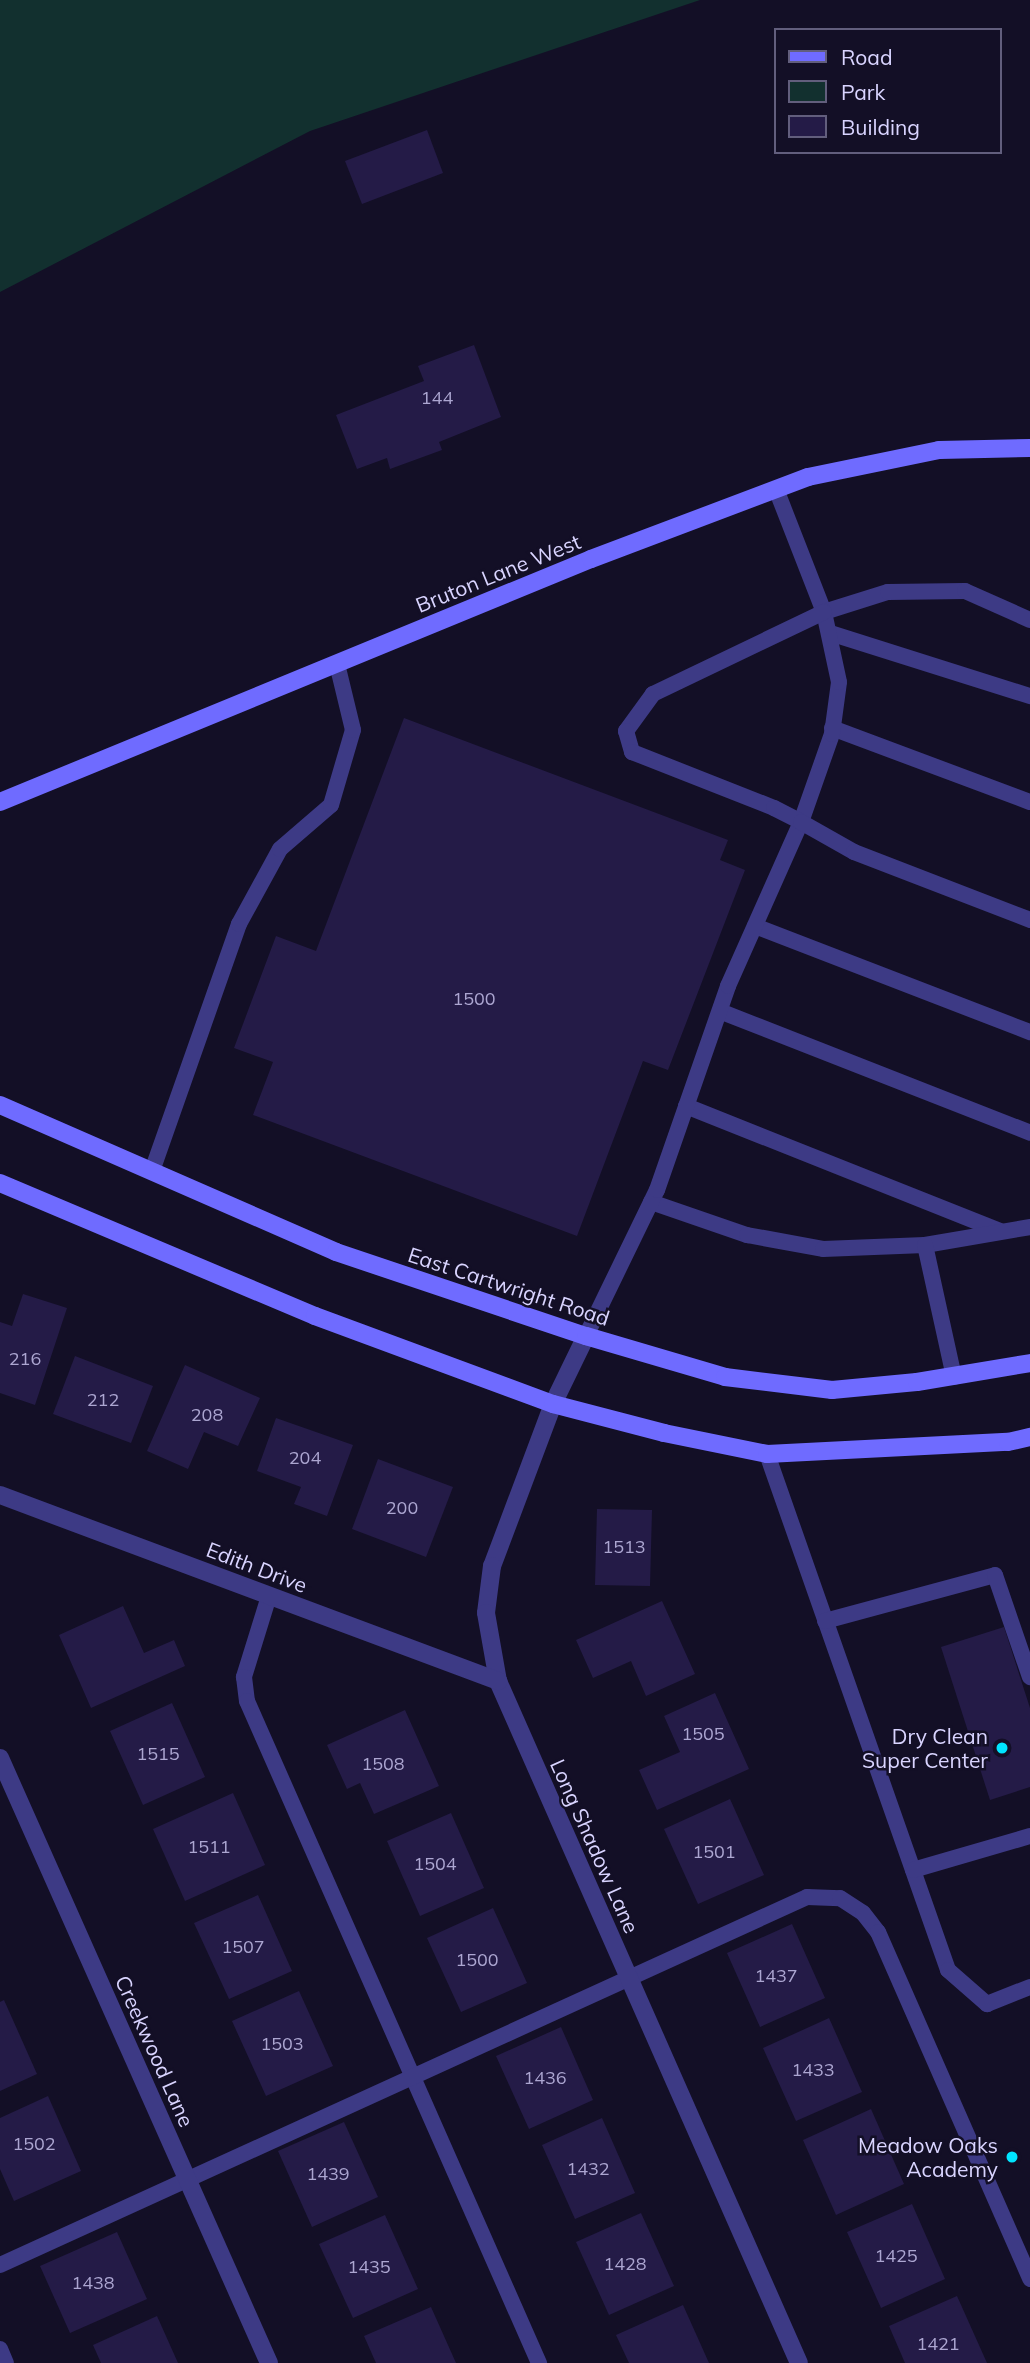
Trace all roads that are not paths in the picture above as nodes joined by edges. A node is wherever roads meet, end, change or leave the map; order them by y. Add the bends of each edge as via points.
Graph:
1 (1030, 448) edge
2 (776, 489) junction
3 (824, 612) junction
4 (1030, 620) edge
5 (830, 633) junction
6 (337, 664) junction
7 (1030, 696) edge
8 (832, 729) junction
9 (0, 802) edge
10 (1030, 802) edge
11 (801, 822) junction
12 (1030, 920) edge
13 (755, 926) junction
14 (722, 1012) junction
15 (1030, 1032) edge
16 (0, 1105) edge
17 (687, 1106) junction
18 (1030, 1133) edge
19 (152, 1171) junction
20 (0, 1183) edge
21 (651, 1202) junction
22 (1030, 1227) edge
23 (1001, 1231) junction
24 (925, 1245) junction
25 (586, 1336) junction
26 (1030, 1363) edge
27 (954, 1377) junction
28 (553, 1404) junction
29 (1030, 1437) edge
30 (766, 1454) junction
31 (0, 1495) edge
32 (268, 1595) junction
33 (825, 1621) junction
34 (1030, 1677) edge
35 (498, 1681) junction
36 (0, 1758) edge
37 (1030, 1836) edge
38 (913, 1870) junction
39 (630, 1981) junction
40 (1030, 1987) edge
41 (413, 2077) junction
42 (187, 2180) junction
43 (0, 2264) edge
44 (1030, 2279) edge
45 (0, 2349) edge
46 (6, 2363) edge
47 (269, 2363) edge
48 (540, 2363) edge
49 (799, 2363) edge

1 - 2 main road, Bruton Lane West via 939,450 808,477
2 - 3 lane
2 - 6 main road, Bruton Lane West
3 - 4 lane via 888,592 965,591
3 - 5 lane
3 - 11 lane via 653,694 626,731 632,752
5 - 7 lane
5 - 8 lane via 839,682
6 - 9 main road, Bruton Lane West
6 - 19 lane via 352,730 331,805 279,849 239,924
8 - 10 lane
8 - 11 lane
11 - 12 lane via 854,852
11 - 13 lane
13 - 14 lane via 728,986
13 - 15 lane
14 - 17 lane
14 - 18 lane
16 - 19 main road, East Cartwright Road
17 - 21 lane
17 - 23 lane
19 - 25 main road, East Cartwright Road via 336,1252
20 - 28 main road via 315,1316
21 - 24 lane via 747,1236 823,1249
21 - 25 lane
22 - 23 lane
23 - 24 lane
24 - 27 lane
25 - 27 main road, East Cartwright Road via 725,1377 784,1385 832,1390
25 - 28 street, Long Shadow Lane
26 - 27 main road, East Cartwright Road
28 - 30 main road
28 - 35 street, Long Shadow Lane via 492,1566 486,1613
29 - 30 main road via 1008,1442
30 - 33 lane
31 - 32 street, Edith Drive
32 - 35 street, Edith Drive
32 - 41 lane via 244,1677 247,1701
33 - 34 lane via 995,1575
33 - 38 lane
35 - 39 street, Long Shadow Lane
36 - 42 street, Creekwood Lane
37 - 38 lane
38 - 40 lane via 948,1970 987,2004
39 - 41 lane
39 - 44 lane via 807,1897 840,1899 863,1913 878,1932
39 - 49 street, Long Shadow Lane
41 - 42 lane
41 - 48 lane
42 - 43 lane
42 - 47 street, Creekwood Lane
45 - 46 lane

